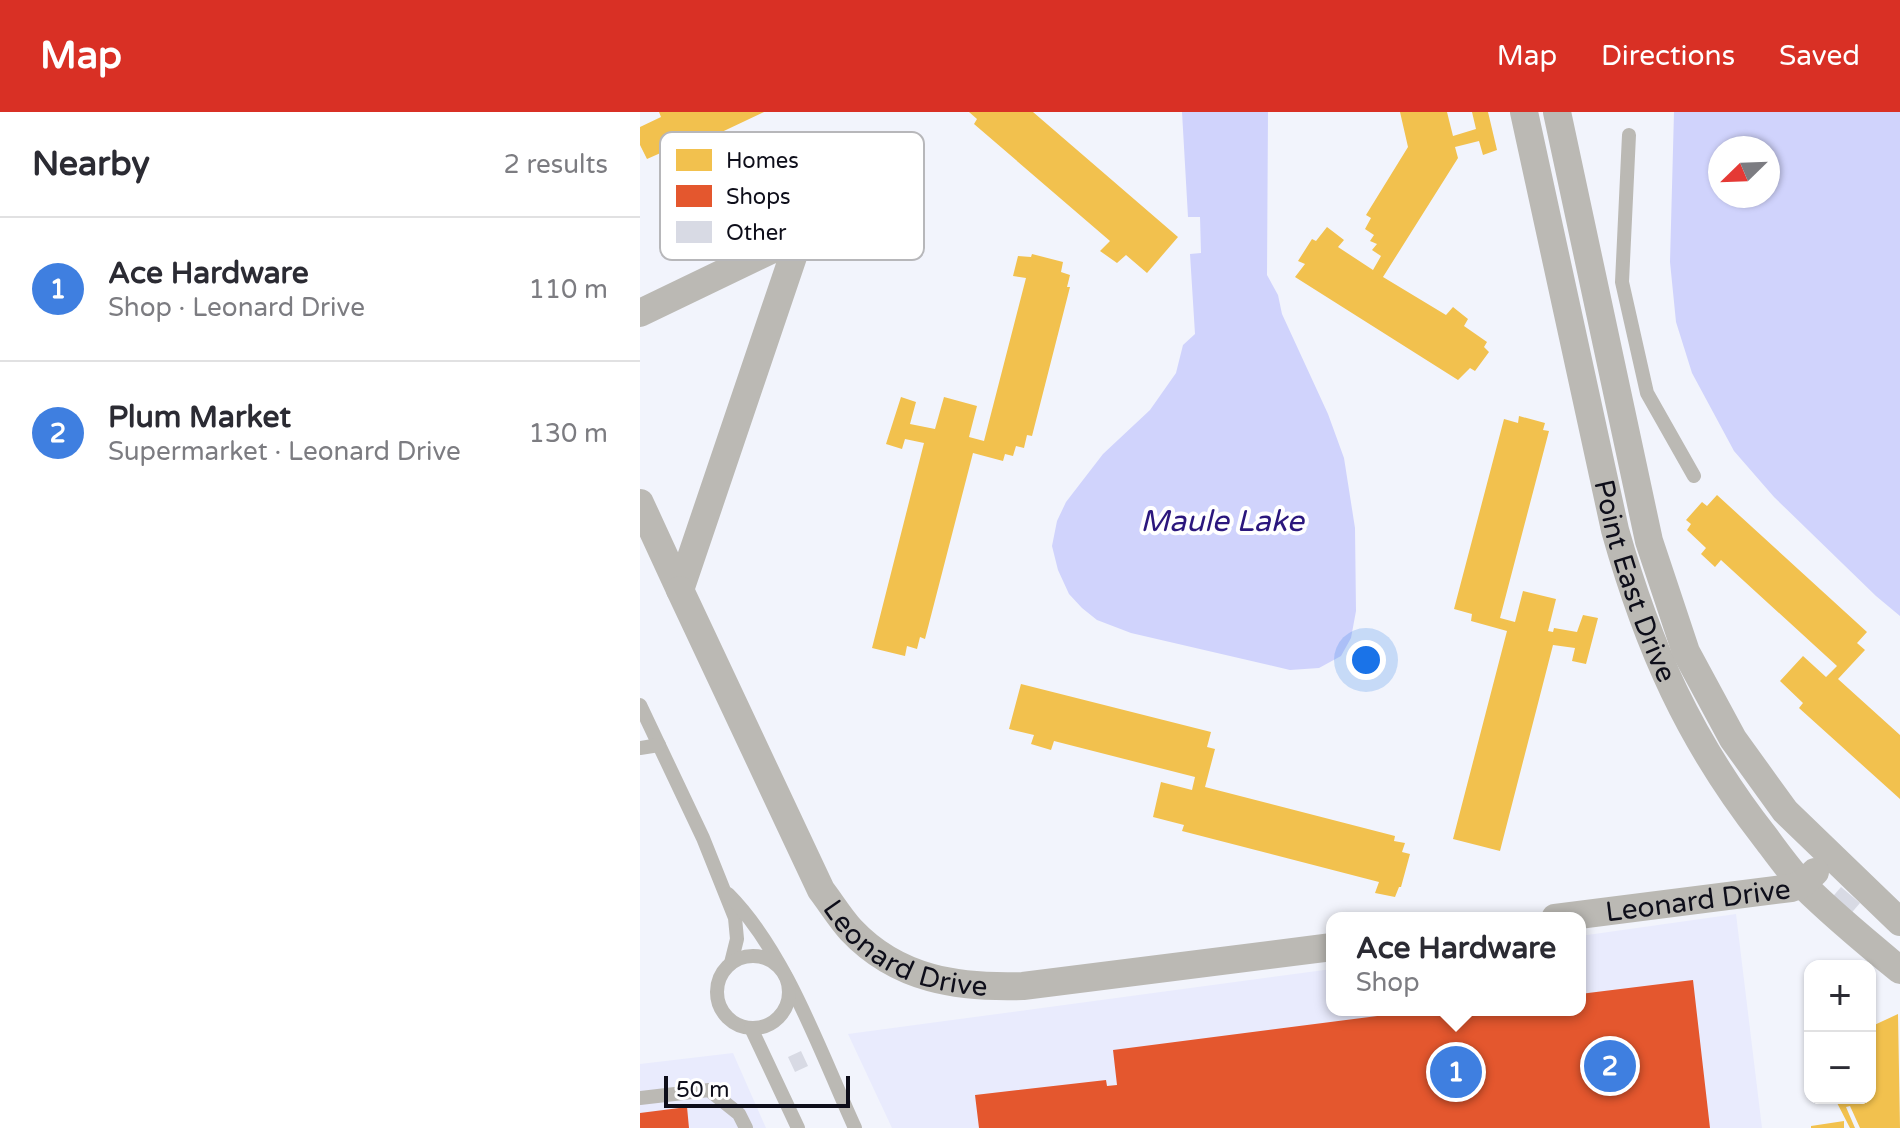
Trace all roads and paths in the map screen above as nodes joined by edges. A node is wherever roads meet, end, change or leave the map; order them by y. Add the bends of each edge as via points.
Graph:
1 (1524, 112) edge
2 (1557, 112) edge
3 (1629, 135) dead end
4 (1570, 250) junction
5 (750, 260) edge
6 (792, 260) edge
7 (1622, 282) junction
8 (1597, 301) junction
9 (640, 313) edge
10 (1632, 462) junction
11 (1602, 468) junction
12 (1694, 476) dead end
13 (640, 503) edge
14 (680, 590) junction
15 (1712, 703) junction
16 (640, 705) edge
17 (1687, 719) junction
18 (659, 745) junction
19 (640, 748) edge
20 (1831, 858) junction
21 (1802, 884) junction
22 (720, 886) junction
23 (1586, 914) edge
24 (1900, 922) edge
25 (1326, 948) edge
26 (731, 963) junction
27 (1900, 970) edge
28 (785, 974) junction
29 (751, 1028) junction
30 (640, 1098) edge
31 (746, 1128) edge
32 (798, 1128) edge
33 (855, 1128) edge

1 - 4 street, Point East Drive
2 - 4 street, Point East Drive
3 - 7 lane
4 - 8 street, Point East Drive
4 - 11 street, Point East Drive
5 - 9 street
6 - 14 street
7 - 8 lane
7 - 12 lane via 1647,393
8 - 10 street, Point East Drive
10 - 11 lane
10 - 15 street, Point East Drive via 1668,601
11 - 17 street, Point East Drive via 1636,600
13 - 14 street, Leonard Drive
14 - 25 street, Leonard Drive via 821,890 852,931 889,960 936,981 981,988
15 - 17 lane
15 - 20 street, Point East Drive via 1757,775
16 - 18 lane
17 - 21 street, Point East Drive via 1745,811
18 - 19 lane
18 - 22 lane
20 - 21 street, Leonard Drive
20 - 24 street, Point East Drive
21 - 23 street, Leonard Drive
21 - 27 street, Point East Drive
22 - 26 lane via 735,918
22 - 28 lane via 742,908
26 - 28 lane via 754,955
26 - 29 lane via 718,984 717,997 729,1018
28 - 29 lane via 787,1006 773,1023
28 - 33 lane
29 - 32 lane
30 - 31 lane via 709,1090 739,1114

